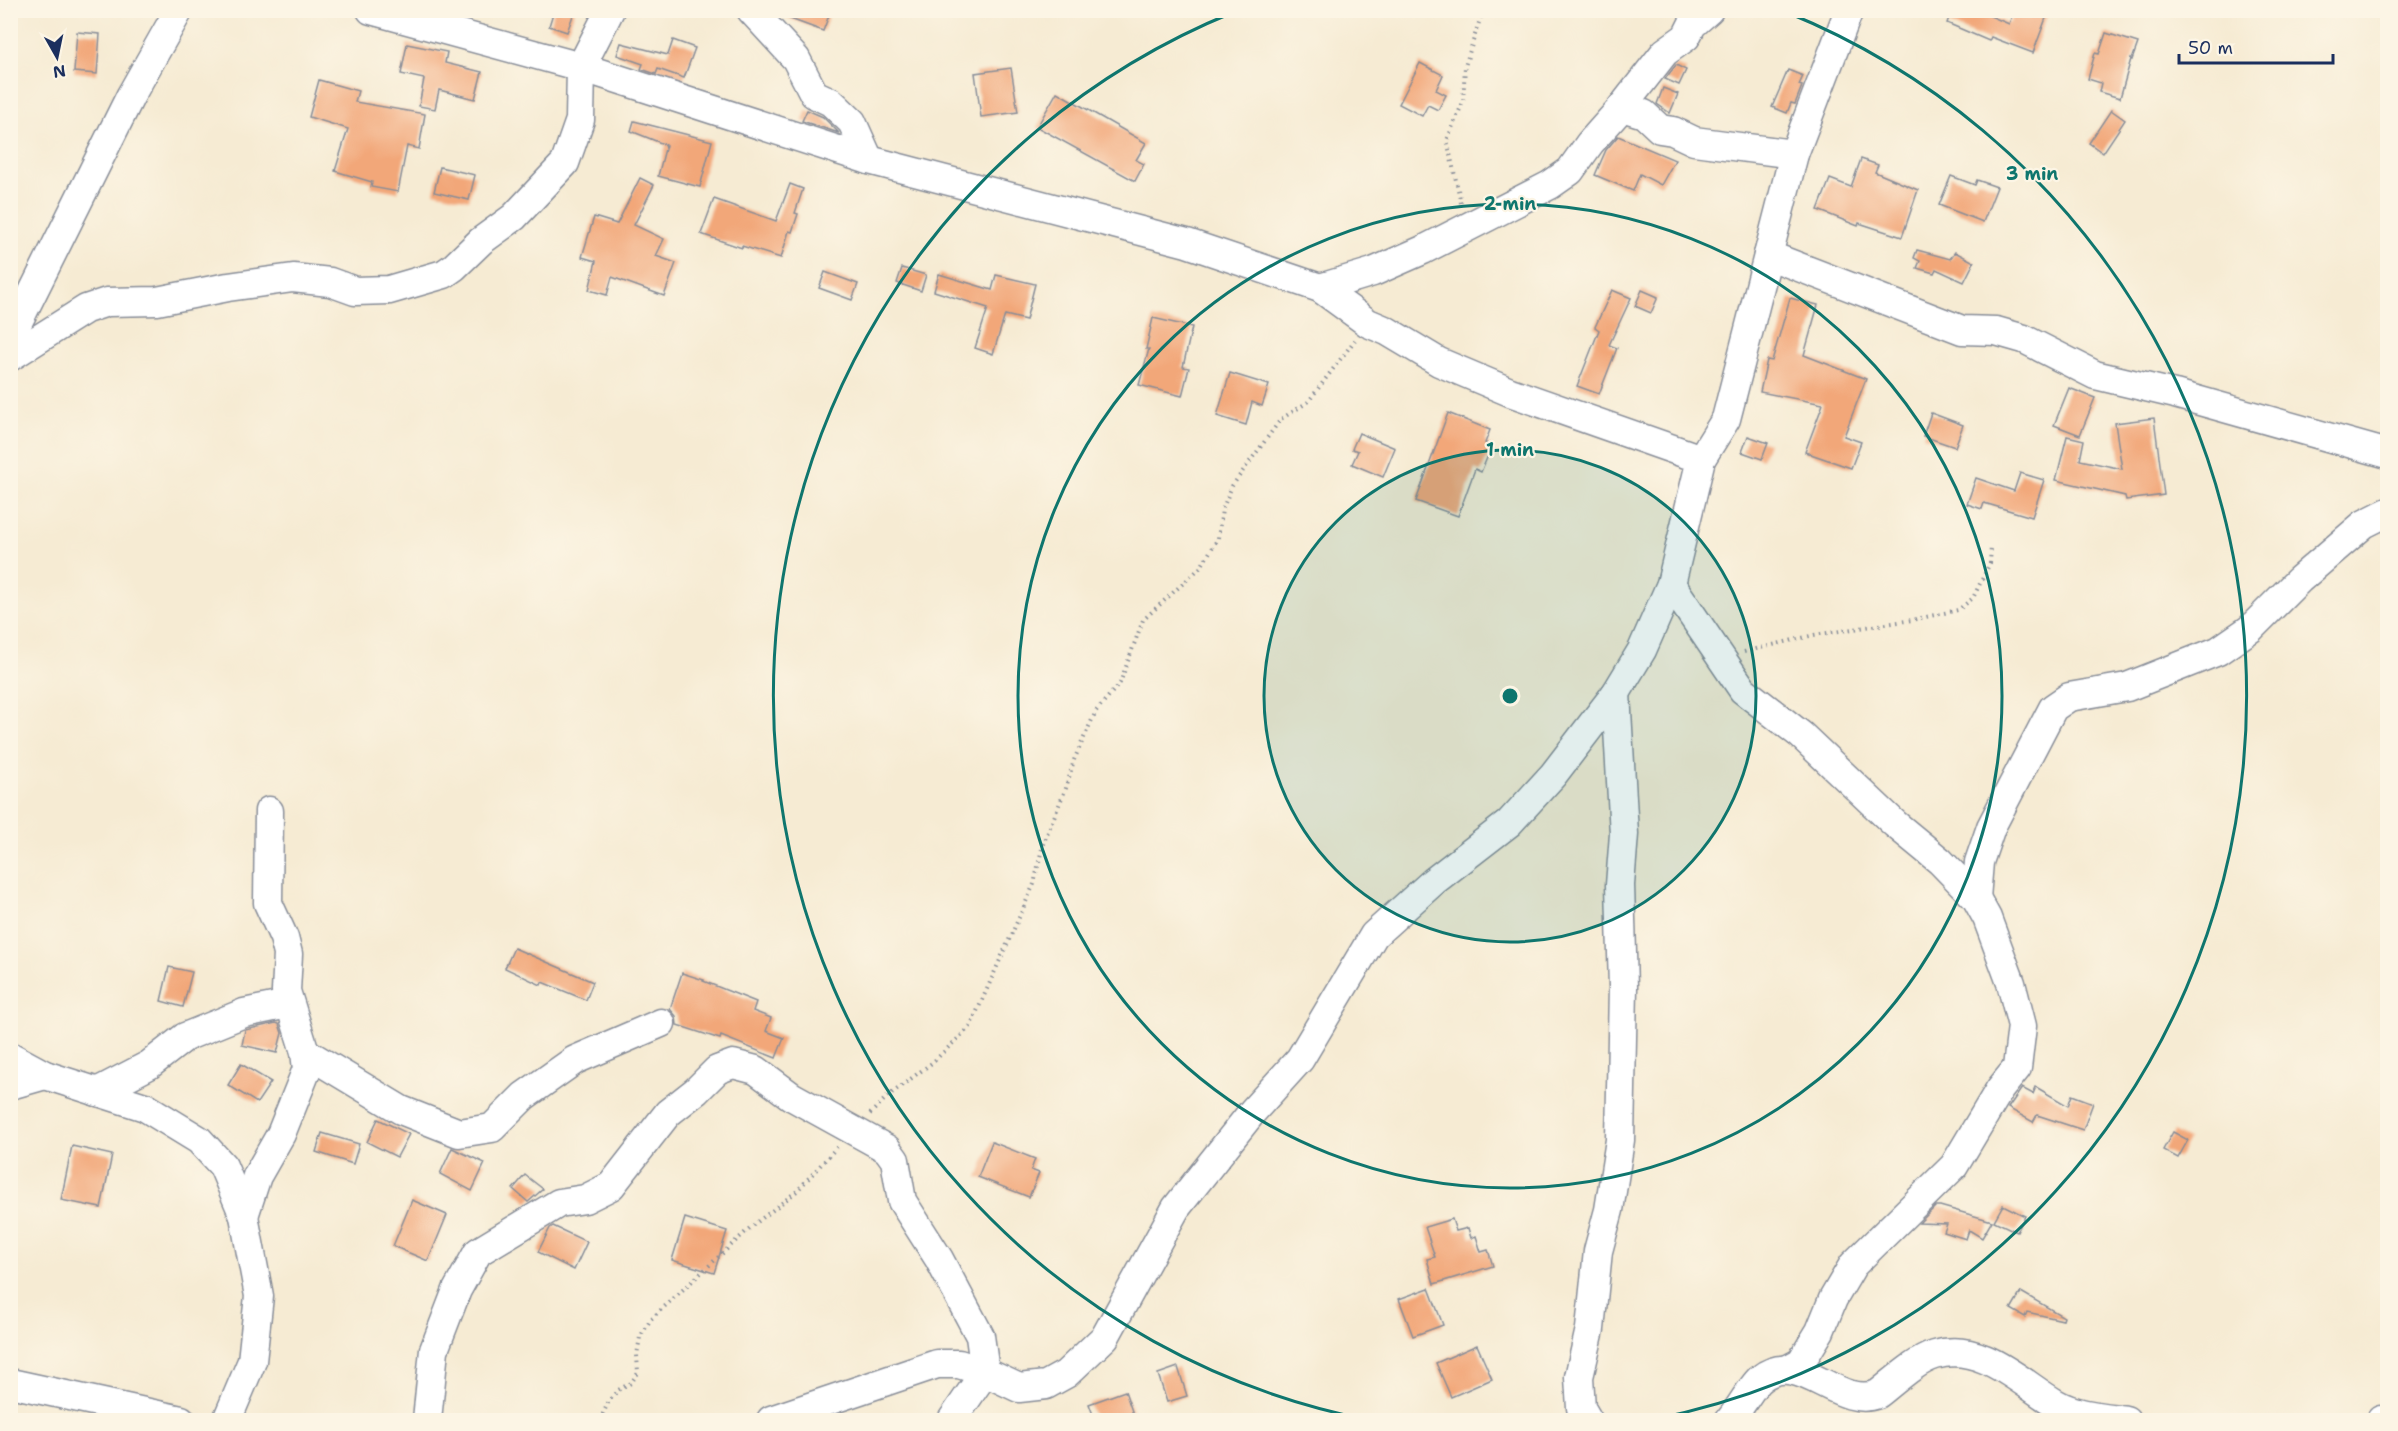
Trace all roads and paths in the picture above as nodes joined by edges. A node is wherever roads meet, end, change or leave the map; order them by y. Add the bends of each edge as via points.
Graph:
1 (178, 10) edge
2 (371, 10) edge
3 (610, 10) edge
4 (751, 10) edge
5 (1484, 10) edge
6 (1709, 10) edge
7 (1850, 10) edge
8 (404, 15) edge
9 (581, 67) junction
10 (1622, 107) junction
11 (1794, 154) junction
12 (868, 160) junction
13 (1465, 228) junction
14 (1768, 255) junction
15 (1320, 288) junction
16 (1368, 323) junction
17 (10, 338) edge
18 (10, 357) edge
19 (2388, 454) edge
20 (1701, 459) junction
21 (2388, 512) edge
22 (1991, 546) dead end
23 (1671, 584) junction
24 (1722, 658) junction
25 (1616, 693) junction
26 (269, 811) dead end
27 (1976, 898) junction
28 (288, 1004) junction
29 (661, 1023) dead end
30 (305, 1052) junction
31 (10, 1056) edge
32 (45, 1075) junction
33 (10, 1085) edge
34 (97, 1092) junction
35 (853, 1131) junction
36 (244, 1216) junction
37 (1790, 1368) junction
38 (985, 1372) junction
39 (10, 1383) edge
40 (181, 1420) edge
41 (227, 1420) edge
42 (427, 1420) edge
43 (600, 1420) edge
44 (771, 1420) edge
45 (952, 1420) edge
46 (1588, 1420) edge
47 (1730, 1420) edge
48 (2126, 1420) edge
49 (2381, 1420) edge
50 (2388, 1420) edge

1 - 17 street via 131,95
2 - 8 street
3 - 9 street
4 - 12 street via 796,59 814,94 831,102 852,122
5 - 13 path via 1465,66 1463,102 1448,140
6 - 10 street via 1686,37 1665,52
7 - 11 street
8 - 9 street
9 - 12 street
9 - 18 street via 580,120 566,163 514,217 444,274 389,290 355,291 330,282 293,278 157,301 107,302 86,309
10 - 11 street via 1644,114 1660,129 1694,141
10 - 13 street via 1570,171
11 - 14 street
12 - 15 street via 1187,243
13 - 15 street via 1373,272
14 - 19 street via 1962,330 1996,331 2024,339 2095,375
14 - 20 street via 1726,419
15 - 16 street
16 - 20 street via 1439,362 1510,392
16 - 35 path via 1308,402 1281,419 1232,486 1222,510 1218,538 1201,567 1143,620 1120,683 1096,711 1074,760 1043,844 1034,884 970,1027
20 - 23 street
21 - 27 street via 2364,524 2250,629 2218,651 2127,687 2069,697 2053,708 1991,827 1979,862
22 - 24 path via 1990,563 1973,598 1959,610 1814,634
23 - 24 street
23 - 25 street via 1642,650
24 - 27 street via 1743,690 1801,735
25 - 38 street via 1553,775 1509,823 1434,881 1374,935 1300,1059 1176,1208 1105,1337 1066,1374 1046,1385 1019,1388
25 - 46 street via 1624,834 1620,885 1620,1140 1579,1377 1581,1408
26 - 28 street via 268,903 288,954
27 - 37 street via 2011,983 2022,1026 2016,1068 1954,1166 1852,1265 1815,1339 1801,1362
28 - 30 street
28 - 34 street via 244,1013 185,1037 149,1065
29 - 30 street via 575,1060 524,1096 492,1128 459,1133 401,1110
30 - 36 street via 307,1069 302,1085 257,1176
31 - 32 street
32 - 33 street
32 - 34 street
34 - 36 street via 145,1107 199,1140 223,1166
35 - 38 street via 887,1149 895,1160 902,1201 939,1259 980,1336
35 - 42 street via 791,1096 756,1070 733,1064 717,1070 668,1113 611,1186 585,1199 559,1203 478,1252 457,1290 434,1350
35 - 43 path via 797,1191 751,1227 651,1319 640,1337 638,1373 609,1401
36 - 41 street via 258,1306 252,1361
37 - 47 street via 1759,1379
37 - 48 street via 1851,1395 1869,1397 1934,1355 1954,1351 1988,1359 2056,1404
38 - 44 street via 959,1364 937,1364
38 - 45 street
39 - 40 street
49 - 50 street

